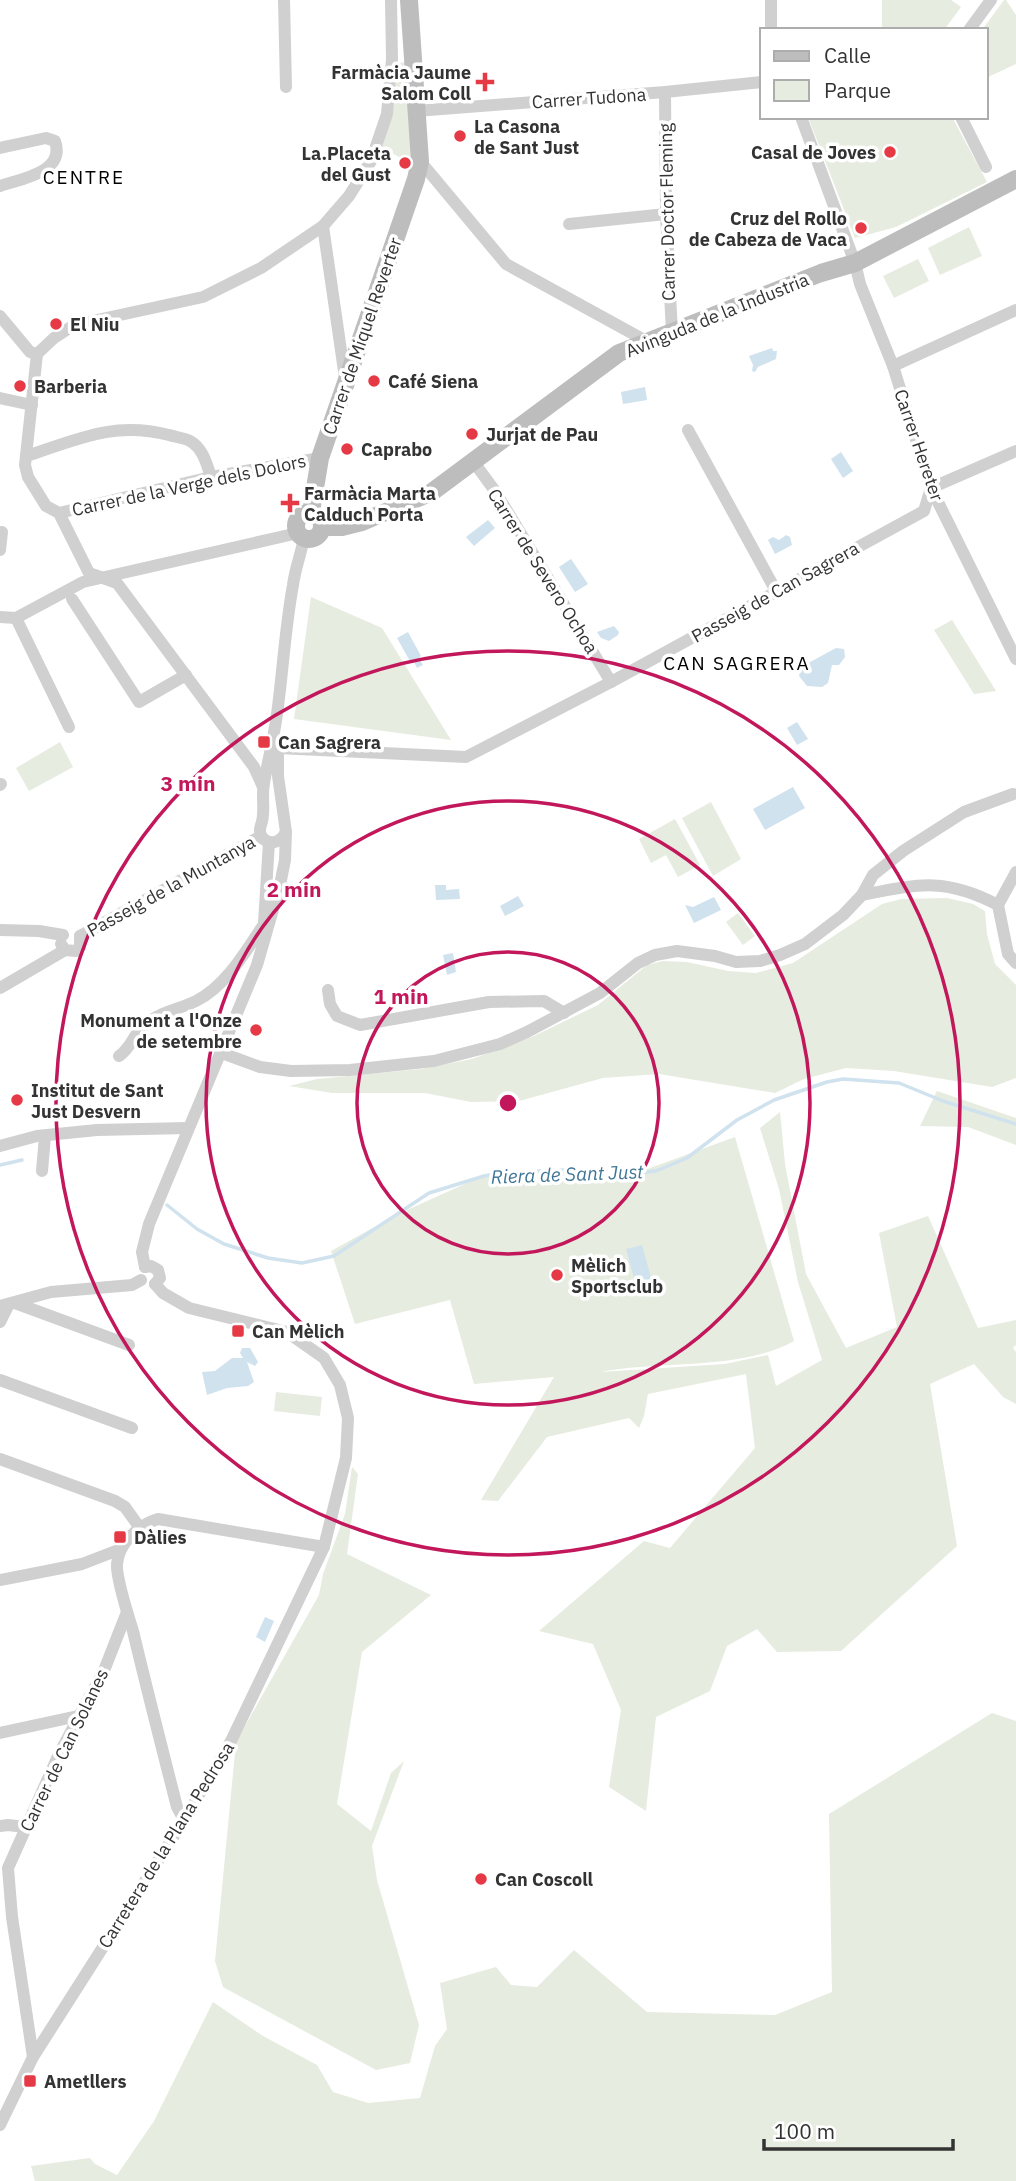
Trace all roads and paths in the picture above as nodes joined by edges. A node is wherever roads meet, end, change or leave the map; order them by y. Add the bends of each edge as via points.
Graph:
1 (284, 0) edge
2 (391, 0) edge
3 (409, 0) edge
4 (771, 0) edge
5 (991, 0) edge
6 (771, 28) edge
7 (971, 28) edge
8 (412, 49) junction
9 (392, 59) junction
10 (760, 82) edge
11 (286, 87) dead end
12 (665, 92) junction
13 (416, 111) junction
14 (802, 119) edge
15 (962, 119) edge
16 (2, 148) edge
17 (420, 161) junction
18 (986, 167) dead end
19 (1016, 179) edge
20 (0, 186) edge
21 (666, 214) junction
22 (569, 224) dead end
23 (323, 226) junction
24 (855, 263) junction
25 (1016, 310) edge
26 (0, 316) edge
27 (672, 332) junction
28 (648, 342) junction
29 (37, 351) junction
30 (893, 366) junction
31 (346, 383) junction
32 (0, 398) edge
33 (32, 405) junction
34 (688, 429) dead end
35 (1016, 451) edge
36 (27, 456) junction
37 (320, 458) junction
38 (474, 461) junction
39 (211, 477) junction
40 (931, 488) junction
41 (311, 512) junction
42 (59, 513) junction
43 (323, 527) junction
44 (1, 532) edge
45 (301, 536) junction
46 (0, 550) edge
47 (103, 579) junction
48 (776, 591) junction
49 (72, 599) dead end
50 (0, 617) edge
51 (16, 618) junction
52 (1016, 659) edge
53 (186, 675) junction
54 (611, 682) junction
55 (69, 727) dead end
56 (274, 733) junction
57 (278, 748) junction
58 (263, 787) junction
59 (1013, 794) dead end
60 (264, 820) junction
61 (285, 827) junction
62 (265, 839) junction
63 (1016, 872) edge
64 (862, 895) junction
65 (998, 905) junction
66 (264, 924) junction
67 (0, 930) edge
68 (63, 935) junction
69 (80, 936) junction
70 (263, 944) junction
71 (65, 950) junction
72 (1016, 963) edge
73 (0, 988) edge
74 (328, 990) dead end
75 (564, 1013) junction
76 (222, 1053) junction
77 (119, 1056) dead end
78 (188, 1129) junction
79 (45, 1136) junction
80 (0, 1146) edge
81 (42, 1171) dead end
82 (143, 1273) junction
83 (155, 1284) junction
84 (8, 1304) edge
85 (0, 1322) edge
86 (129, 1345) dead end
87 (0, 1380) edge
88 (132, 1428) dead end
89 (0, 1458) edge
90 (140, 1528) junction
91 (324, 1547) junction
92 (121, 1549) junction
93 (0, 1580) edge
94 (128, 1611) junction
95 (78, 1716) junction
96 (0, 1733) edge
97 (184, 1820) junction
98 (0, 1826) edge
99 (25, 1827) junction
100 (6, 1918) edge
101 (33, 2057) junction
102 (7, 2098) edge
103 (0, 2125) edge

1 - 11 street
2 - 9 street
3 - 8 street, Carrer de Miquel Reverter
4 - 6 street
5 - 7 street
8 - 9 street
8 - 13 street, Carrer de Miquel Reverter
9 - 23 street via 387,114 371,161
10 - 12 street, Carrer Tudona
12 - 13 street, Carrer Tudona
12 - 21 street, Carrer Doctor Fleming
13 - 17 street, Carrer de Miquel Reverter
14 - 24 street, Carrer Hereter
15 - 18 street
16 - 20 street via 46,138 55,141 58,150 44,171
17 - 28 street via 506,264
17 - 31 street, Carrer de Miquel Reverter
19 - 24 street, Avinguda de la Industria
21 - 22 street
21 - 27 street, Carrer Doctor Fleming
23 - 29 street via 261,268 203,297 74,325
23 - 31 street
24 - 27 street, Avinguda de la Industria
24 - 30 street, Carrer Hereter
25 - 30 street
26 - 29 street
27 - 28 street, Avinguda de la Industria
28 - 38 street, Avinguda de la Industria via 619,354
29 - 33 street
30 - 40 street, Carrer Hereter
31 - 37 street, Carrer de Miquel Reverter
32 - 33 street
33 - 36 street
34 - 48 street
35 - 40 street
36 - 39 street via 84,436 123,430 162,433 190,441 204,457
36 - 42 street via 28,477 46,506
37 - 39 street, Carrer de la Verge dels Dolors
37 - 41 street, Carrer de Miquel Reverter
38 - 43 street, Avinguda de la Industria via 432,492 362,522
38 - 54 street, Carrer de Severo Ochoa
39 - 42 street, Carrer de la Verge dels Dolors
40 - 48 street, Passeig de Can Sagrera via 924,511
40 - 52 street, Carrer Hereter
41 - 43 street via 322,520
41 - 45 street via 298,519
42 - 47 street via 89,573
43 - 45 street via 319,535
44 - 46 street
45 - 47 street
45 - 56 street
47 - 51 street via 83,582
47 - 53 street via 117,583
48 - 54 street, Passeig de Can Sagrera
49 - 53 street via 139,702
50 - 51 street
51 - 55 street
53 - 58 street via 254,767
54 - 57 street, Passeig de Can Sagrera via 466,757
56 - 57 street
56 - 58 street
57 - 61 street
58 - 60 street
59 - 64 street via 964,812 903,851 873,875
60 - 61 street via 274,817
60 - 62 street
61 - 62 street via 283,839 276,843
61 - 70 street via 285,860
62 - 66 street
62 - 69 street, Passeig de la Muntanya
63 - 65 street
64 - 65 street via 919,884 971,891
64 - 75 street via 805,944 780,955 736,962 666,951 638,963 600,993
65 - 72 street via 1009,954
66 - 70 street
66 - 77 street via 238,962 205,996 141,1027 128,1051
67 - 68 street
68 - 69 street via 75,932
68 - 71 street
69 - 71 street via 76,951
70 - 76 street
71 - 73 street
74 - 75 street via 337,1016 360,1025 489,1002 544,1002
75 - 76 street via 500,1044 380,1067 291,1071 260,1067
76 - 78 street
78 - 79 street
78 - 82 street via 149,1224 142,1252
79 - 80 street
79 - 81 street
82 - 83 street via 147,1285
82 - 83 street via 153,1266 160,1278
82 - 84 street via 132,1285 51,1292
83 - 91 street, Carretera de la Plana Pedrosa via 189,1308 287,1332 324,1358 340,1385 348,1418 347,1454
84 - 85 street
84 - 86 street
87 - 88 street
89 - 90 street via 115,1501
90 - 91 street via 158,1519 169,1520
90 - 92 street
91 - 97 street, Carretera de la Plana Pedrosa via 231,1741
92 - 93 street via 82,1564
92 - 94 street via 117,1565
94 - 95 street, Carrer de Can Solanes via 105,1668
94 - 97 street
95 - 96 street
95 - 99 street, Carrer de Can Solanes
97 - 101 street, Carretera de la Plana Pedrosa
98 - 99 street
99 - 100 street, Carrer de Can Solanes via 8,1868
100 - 101 street, Carrer de Can Solanes
101 - 102 street, Carretera de la Plana Pedrosa
102 - 103 street

